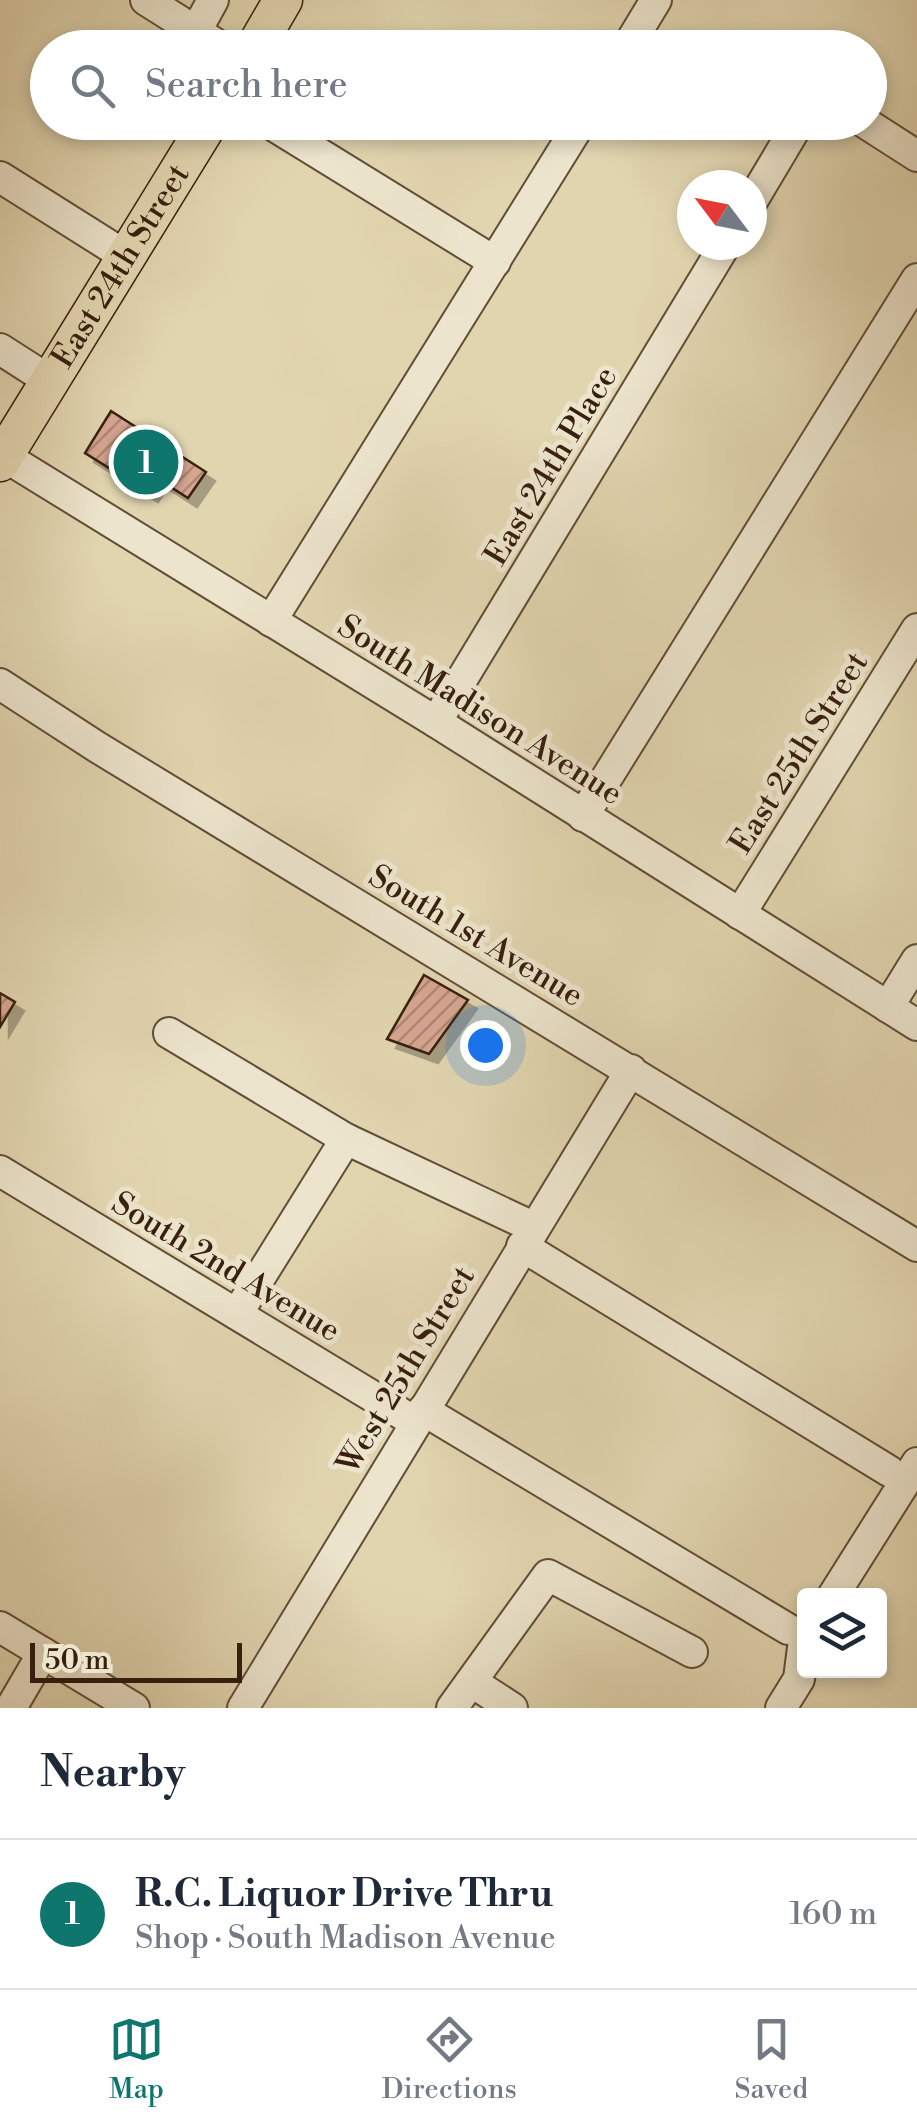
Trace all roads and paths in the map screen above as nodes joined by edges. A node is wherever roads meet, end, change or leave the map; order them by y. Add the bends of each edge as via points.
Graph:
1 (146, 0) edge
2 (213, 0) edge
3 (656, 0) edge
4 (271, 4) edge
5 (194, 30) edge
6 (197, 30) edge
7 (262, 30) edge
8 (638, 30) edge
9 (887, 137) edge
10 (198, 140) edge
11 (297, 140) edge
12 (570, 140) edge
13 (789, 140) edge
14 (917, 156) edge
15 (767, 176) edge
16 (0, 177) edge
17 (127, 257) junction
18 (716, 260) edge
19 (496, 262) junction
20 (917, 279) edge
21 (0, 349) edge
22 (50, 381) junction
23 (6, 441) edge
24 (271, 621) junction
25 (917, 629) edge
26 (0, 684) edge
27 (436, 722) junction
28 (583, 816) junction
29 (740, 914) junction
30 (917, 960) edge
31 (888, 1007) junction
32 (917, 1025) edge
33 (169, 1033) dead end
34 (630, 1070) junction
35 (346, 1139) junction
36 (0, 1171) edge
37 (528, 1236) junction
38 (917, 1246) edge
39 (237, 1314) junction
40 (419, 1416) junction
41 (903, 1467) edge
42 (837, 1588) edge
43 (0, 1627) edge
44 (796, 1634) edge
45 (692, 1652) dead end
46 (43, 1653) junction
47 (472, 1682) junction
48 (11, 1708) edge
49 (134, 1708) edge
50 (243, 1708) edge
51 (452, 1708) edge
52 (512, 1708) edge
53 (781, 1708) edge

1 - 5 street
2 - 6 street
3 - 8 street
4 - 7 main road
9 - 14 street
10 - 17 main road, East 24th Street
11 - 19 street
12 - 19 street
13 - 15 street
16 - 17 street
17 - 22 main road, East 24th Street
18 - 27 street, East 24th Place
19 - 24 street
20 - 28 street
21 - 22 street
22 - 23 main road, East 24th Street
23 - 24 street, South Madison Avenue
24 - 27 street, South Madison Avenue
25 - 29 street, East 25th Street
26 - 34 street, South 1st Avenue
27 - 28 street, South Madison Avenue
28 - 29 street, South Madison Avenue
29 - 31 street, South Madison Avenue
30 - 31 street
31 - 32 street, South Madison Avenue
33 - 35 street
34 - 37 street, West 25th Street
34 - 38 street, South 1st Avenue
35 - 37 street
35 - 39 street
36 - 39 street, South 2nd Avenue
37 - 40 street, West 25th Street
37 - 41 street
39 - 40 street, South 2nd Avenue
40 - 44 street, South 2nd Avenue
40 - 50 street, West 25th Street
41 - 42 street
43 - 46 street
44 - 53 street via 798,1680
45 - 47 street via 548,1575
46 - 48 street
46 - 49 street
47 - 51 street
47 - 52 street

